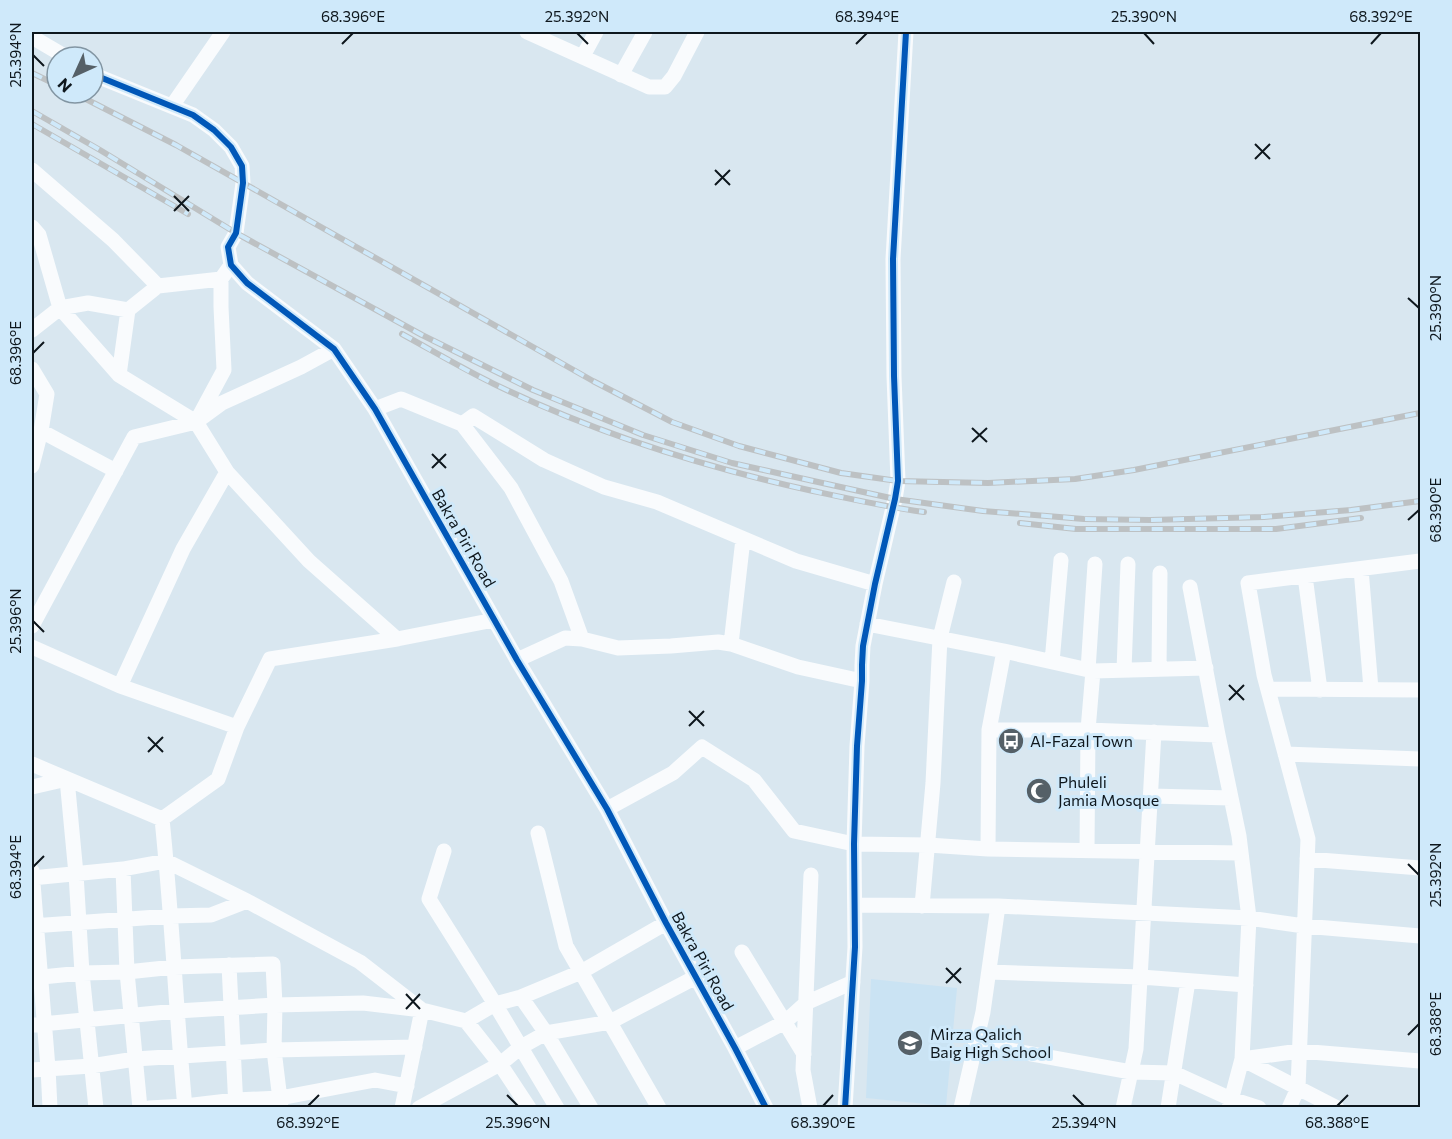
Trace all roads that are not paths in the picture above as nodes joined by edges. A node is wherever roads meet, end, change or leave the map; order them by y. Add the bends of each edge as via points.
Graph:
1 (223, 32) edge
2 (596, 32) edge
3 (645, 32) edge
4 (697, 32) edge
5 (906, 32) edge
6 (535, 33) edge
7 (32, 37) edge
8 (46, 45) edge
9 (583, 56) junction
10 (621, 75) junction
11 (105, 79) edge
12 (172, 106) junction
13 (32, 170) edge
14 (32, 227) edge
15 (231, 265) junction
16 (221, 279) junction
17 (159, 286) junction
18 (60, 308) junction
19 (128, 310) junction
20 (32, 330) edge
21 (334, 349) junction
22 (32, 369) edge
23 (119, 375) junction
24 (375, 409) junction
25 (196, 422) junction
26 (462, 424) junction
27 (41, 431) junction
28 (32, 466) edge
29 (116, 471) junction
30 (226, 472) junction
31 (744, 539) junction
32 (1061, 560) dead end
33 (1420, 561) edge
34 (1095, 564) dead end
35 (1128, 564) dead end
36 (1361, 569) junction
37 (1160, 573) dead end
38 (1305, 576) junction
39 (954, 582) dead end
40 (875, 584) junction
41 (1190, 587) dead end
42 (494, 620) junction
43 (867, 624) junction
44 (32, 626) edge
45 (940, 638) junction
46 (397, 639) junction
47 (582, 639) junction
48 (731, 644) junction
49 (32, 647) edge
50 (1004, 651) junction
51 (517, 660) junction
52 (1052, 662) junction
53 (1206, 668) junction
54 (1160, 669) junction
55 (1090, 670) junction
56 (1124, 670) junction
57 (862, 681) junction
58 (120, 686) junction
59 (1268, 689) junction
60 (1371, 689) junction
61 (1320, 690) junction
62 (1420, 690) edge
63 (237, 727) junction
64 (989, 730) junction
65 (1089, 730) junction
66 (1154, 732) junction
67 (1218, 735) junction
68 (1285, 753) junction
69 (1420, 759) edge
70 (32, 764) edge
71 (67, 779) junction
72 (32, 788) edge
73 (1151, 796) junction
74 (1231, 798) junction
75 (607, 809) junction
76 (162, 819) junction
77 (538, 833) dead end
78 (854, 844) junction
79 (928, 845) junction
80 (988, 849) junction
81 (444, 851) dead end
82 (1087, 851) junction
83 (1148, 851) junction
84 (1241, 853) junction
85 (1307, 860) junction
86 (166, 861) junction
87 (1420, 868) edge
88 (123, 869) junction
89 (32, 871) edge
90 (76, 874) junction
91 (811, 875) dead end
92 (32, 878) edge
93 (247, 901) junction
94 (855, 905) junction
95 (922, 906) junction
96 (998, 906) junction
97 (1144, 914) junction
98 (171, 916) junction
99 (1249, 918) junction
100 (124, 919) junction
101 (79, 923) junction
102 (666, 923) junction
103 (34, 926) edge
104 (1304, 926) junction
105 (1420, 936) edge
106 (742, 952) dead end
107 (229, 965) junction
108 (174, 967) junction
109 (127, 972) junction
110 (581, 972) junction
111 (989, 972) junction
112 (82, 973) junction
113 (696, 977) junction
114 (1141, 977) junction
115 (36, 978) edge
116 (1188, 981) junction
117 (853, 982) junction
118 (1245, 985) junction
119 (521, 998) junction
120 (806, 1003) junction
121 (495, 1004) junction
122 (275, 1005) junction
123 (231, 1007) junction
124 (422, 1010) junction
125 (177, 1011) junction
126 (130, 1016) junction
127 (87, 1019) junction
128 (466, 1022) junction
129 (610, 1022) junction
130 (785, 1022) junction
131 (38, 1024) edge
132 (546, 1033) junction
133 (976, 1044) junction
134 (414, 1047) junction
135 (521, 1047) junction
136 (735, 1048) junction
137 (274, 1050) junction
138 (1299, 1051) junction
139 (233, 1053) junction
140 (804, 1054) junction
141 (181, 1056) junction
142 (135, 1059) junction
143 (1242, 1059) junction
144 (1420, 1061) edge
145 (500, 1064) junction
146 (91, 1066) junction
147 (48, 1068) junction
148 (32, 1070) edge
149 (1131, 1072) junction
150 (1174, 1073) junction
151 (407, 1086) junction
152 (1298, 1088) junction
153 (280, 1103) edge
154 (1230, 1103) edge
155 (236, 1104) edge
156 (185, 1106) edge
157 (761, 1106) edge
158 (50, 1107) edge
159 (96, 1107) edge
160 (140, 1107) edge
161 (149, 1107) edge
162 (402, 1107) edge
163 (419, 1107) edge
164 (529, 1107) edge
165 (557, 1107) edge
166 (591, 1107) edge
167 (659, 1107) edge
168 (810, 1107) edge
169 (845, 1107) edge
170 (961, 1107) edge
171 (1123, 1107) edge
172 (1168, 1107) edge
173 (1259, 1107) edge
174 (1289, 1107) edge
175 (1337, 1107) edge

1 - 12 street
2 - 9 street
3 - 10 street
4 - 10 street via 665,87 649,87
5 - 40 street via 892,259 898,481
6 - 9 street
7 - 8 street
9 - 10 street
11 - 12 street
12 - 15 street via 194,115 214,130 242,166 236,233 228,247
13 - 17 street
14 - 18 street via 39,235
15 - 16 street
15 - 21 street, Bakra Piri Road via 247,283
16 - 17 street
16 - 25 street via 224,370
17 - 19 street
18 - 19 street via 88,303
18 - 20 street
18 - 23 street
19 - 23 street
21 - 24 street, Bakra Piri Road
21 - 25 street via 222,403
22 - 27 street via 47,394
23 - 25 street
24 - 26 street via 401,399
24 - 42 street, Bakra Piri Road
25 - 29 street via 134,437
25 - 30 street
26 - 31 street via 473,416 554,465
26 - 47 street via 512,488 561,581
27 - 28 street
27 - 29 street
29 - 44 street
30 - 46 street via 309,561
30 - 58 street via 183,549
31 - 40 street via 796,561
31 - 48 street
32 - 52 street
33 - 36 street
34 - 55 street
35 - 56 street
36 - 38 street
36 - 60 street
37 - 54 street
38 - 59 street via 1248,584
38 - 61 street
39 - 45 street
40 - 43 street
41 - 53 street
42 - 46 street
42 - 51 street, Bakra Piri Road
43 - 45 street
43 - 57 street
45 - 50 street
45 - 79 street
46 - 63 street via 270,659
47 - 48 street via 618,648
47 - 51 street via 565,638
48 - 57 street via 798,667
49 - 58 street
50 - 52 street
50 - 64 street
51 - 75 street, Bakra Piri Road
52 - 55 street
53 - 54 street
53 - 67 street
54 - 56 street
55 - 56 street
55 - 65 street
57 - 78 street
58 - 63 street
59 - 61 street
59 - 68 street
60 - 61 street
60 - 62 street
63 - 76 street via 218,778
64 - 65 street
64 - 80 street
65 - 66 street
65 - 82 street
66 - 67 street
66 - 73 street
67 - 74 street
68 - 69 street
68 - 85 street via 1308,839
70 - 71 street
71 - 72 street
71 - 76 street
71 - 90 street
73 - 74 street
73 - 83 street
74 - 84 street
75 - 78 street via 673,773 702,747 754,780 794,831
75 - 102 street, Bakra Piri Road
76 - 86 street
77 - 110 street via 566,946
78 - 79 street
78 - 94 street
79 - 80 street
79 - 95 street
80 - 82 street
81 - 121 street via 429,899
82 - 83 street
83 - 84 street
83 - 97 street
84 - 99 street
85 - 87 street
85 - 104 street
86 - 88 street
86 - 93 street
86 - 98 street
88 - 90 street
88 - 100 street
89 - 92 street
90 - 92 street
90 - 101 street
91 - 120 street
92 - 103 street
93 - 98 street via 211,915
93 - 124 street via 360,962
94 - 95 street
94 - 117 street
95 - 96 street
96 - 97 street
96 - 111 street
97 - 99 street
97 - 114 street
98 - 100 street
98 - 108 street
99 - 104 street
99 - 118 street
100 - 101 street
100 - 109 street
101 - 103 street
101 - 112 street
102 - 110 street
102 - 113 street, Bakra Piri Road
103 - 115 street
104 - 105 street
104 - 138 street
106 - 130 street
107 - 108 street
107 - 122 street via 273,964
107 - 123 street
108 - 109 street
108 - 125 street
109 - 112 street
109 - 126 street
110 - 119 street
110 - 129 street
111 - 114 street
111 - 133 street
112 - 115 street
112 - 127 street
113 - 129 street
113 - 136 street, Bakra Piri Road
114 - 116 street
114 - 149 street
115 - 131 street
116 - 118 street
116 - 150 street
117 - 120 street
117 - 169 street
118 - 143 street
119 - 121 street
119 - 132 street
120 - 130 street
120 - 140 street
121 - 128 street
121 - 135 street
122 - 123 street
122 - 124 street via 363,1003
122 - 137 street
123 - 125 street
123 - 139 street
124 - 128 street
124 - 134 street
125 - 126 street
125 - 141 street
126 - 127 street
126 - 142 street
127 - 131 street
127 - 146 street
128 - 145 street
129 - 132 street
129 - 167 street
130 - 136 street
130 - 140 street
131 - 147 street
132 - 135 street
132 - 166 street
133 - 149 street
133 - 170 street
134 - 137 street
134 - 151 street
135 - 145 street
135 - 165 street
136 - 157 street, Bakra Piri Road
137 - 139 street
137 - 153 street
138 - 143 street
138 - 144 street
138 - 152 street
139 - 141 street
139 - 155 street
140 - 168 street
141 - 142 street
141 - 156 street
142 - 146 street
142 - 160 street
143 - 152 street
143 - 154 street
145 - 163 street
145 - 164 street
146 - 147 street
146 - 159 street
147 - 148 street
147 - 158 street
149 - 150 street
149 - 171 street
150 - 154 street
150 - 172 street
151 - 153 street via 375,1080
151 - 162 street
152 - 174 street
152 - 175 street
153 - 155 street
154 - 173 street
155 - 156 street
156 - 161 street

